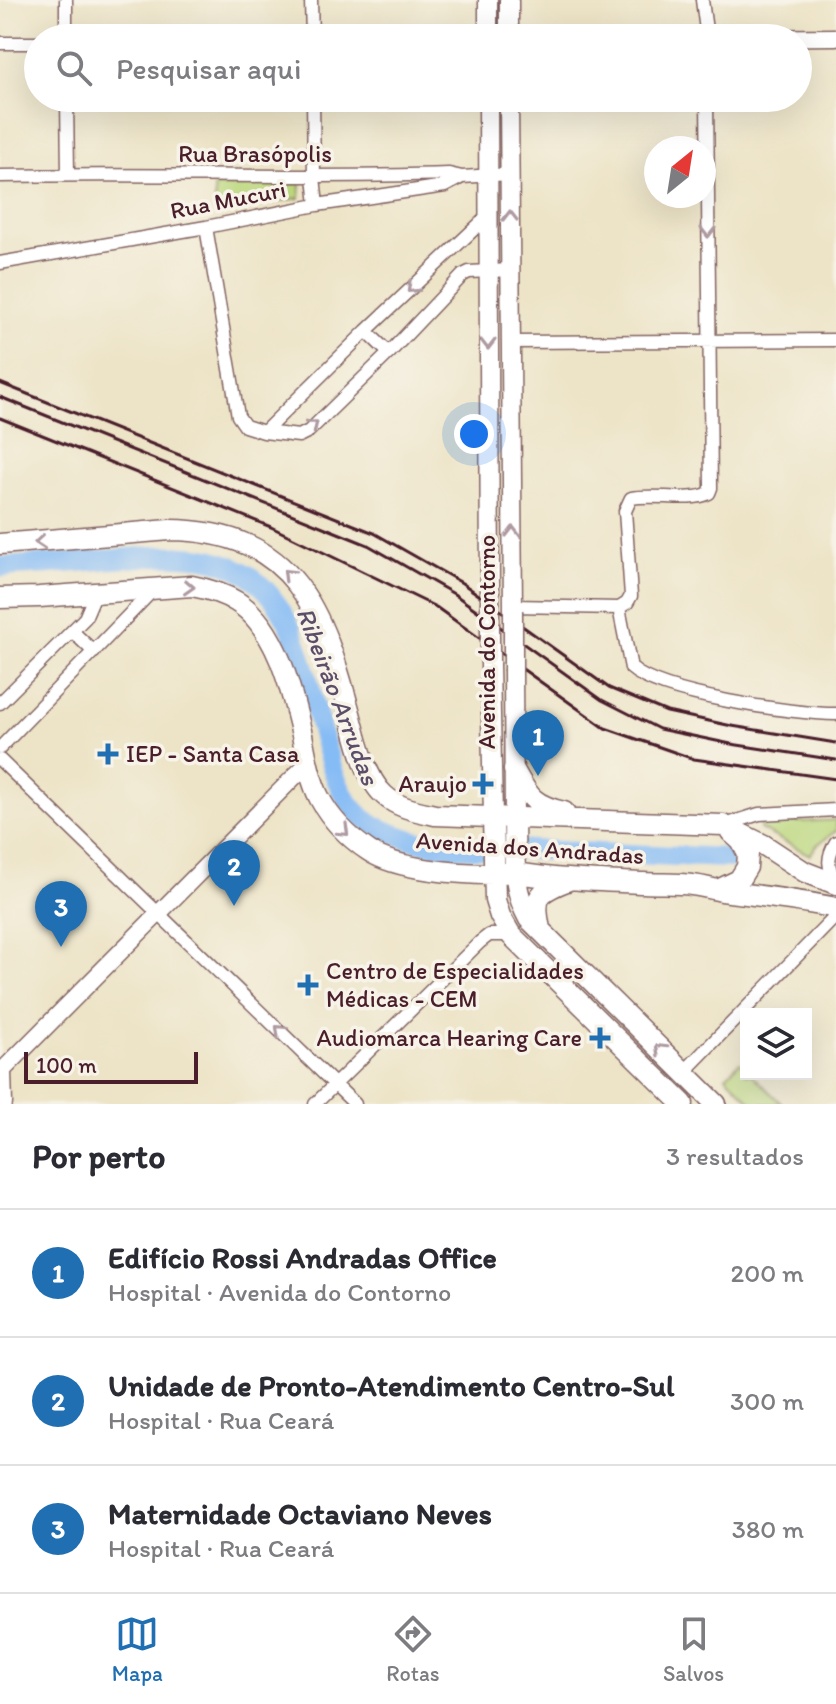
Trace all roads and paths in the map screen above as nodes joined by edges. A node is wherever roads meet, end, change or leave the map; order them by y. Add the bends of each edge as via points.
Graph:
1 (66, 0) edge
2 (311, 0) edge
3 (488, 0) edge
4 (509, 0) edge
5 (702, 0) edge
6 (66, 24) edge
7 (312, 24) edge
8 (488, 24) edge
9 (509, 24) edge
10 (705, 24) edge
11 (812, 37) edge
12 (836, 37) edge
13 (0, 43) edge
14 (24, 43) edge
15 (67, 112) edge
16 (313, 112) edge
17 (488, 112) edge
18 (509, 112) edge
19 (707, 112) edge
20 (510, 174) junction
21 (68, 175) junction
22 (489, 175) junction
23 (0, 176) edge
24 (314, 177) junction
25 (462, 177) junction
26 (317, 205) junction
27 (489, 215) junction
28 (206, 227) junction
29 (441, 260) junction
30 (0, 263) edge
31 (511, 270) junction
32 (488, 271) junction
33 (455, 284) junction
34 (366, 331) junction
35 (709, 340) junction
36 (836, 340) edge
37 (512, 342) junction
38 (389, 353) junction
39 (264, 432) junction
40 (0, 544) edge
41 (155, 588) junction
42 (96, 592) junction
43 (0, 598) edge
44 (513, 608) junction
45 (619, 608) junction
46 (72, 631) junction
47 (94, 652) junction
48 (0, 703) edge
49 (836, 714) edge
50 (0, 748) edge
51 (0, 760) edge
52 (308, 763) junction
53 (514, 770) junction
54 (836, 810) edge
55 (586, 820) junction
56 (504, 823) junction
57 (723, 825) junction
58 (836, 842) edge
59 (515, 869) junction
60 (493, 871) junction
61 (570, 880) junction
62 (836, 883) edge
63 (718, 890) junction
64 (836, 908) edge
65 (159, 914) junction
66 (836, 916) edge
67 (541, 933) junction
68 (511, 935) junction
69 (684, 1072) junction
70 (1, 1073) edge
71 (658, 1079) junction
72 (335, 1084) junction
73 (699, 1087) junction
74 (674, 1101) edge
75 (4, 1104) edge
76 (315, 1104) edge
77 (355, 1104) edge
78 (716, 1104) edge

1 - 6 street
2 - 7 street
3 - 8 main road
4 - 9 main road
5 - 10 street
11 - 12 street
13 - 14 street
15 - 21 street
16 - 24 street
17 - 22 main road, Avenida do Contorno
18 - 20 main road, Avenida do Contorno
19 -> 35 street
20 - 22 street, Rua Brasópolis
31 -> 20 main road, Avenida do Contorno
21 - 23 street, Rua Brasópolis
21 - 24 street, Rua Brasópolis
22 - 25 street, Rua Brasópolis
22 - 27 main road, Avenida do Contorno
24 - 25 street, Rua Brasópolis
24 - 26 street
25 - 26 street, Rua Mucuri via 445,186
26 - 28 street, Rua Mucuri
27 - 29 street
27 - 32 main road, Avenida do Contorno
28 - 30 street, Rua Mucuri
28 - 39 street via 238,416 245,426
29 - 33 street
29 -> 34 street
31 - 32 street
31 - 37 main road, Avenida do Contorno
32 - 33 street via 466,273
32 -> 56 main road, Avenida do Contorno, bridge via 490,663
33 - 38 street
34 - 38 street
34 - 39 street
35 - 36 street
35 - 37 street
35 - 45 street via 709,493 631,498 625,511 631,596
44 -> 37 main road, Avenida do Contorno
39 -> 38 street via 299,436 309,431
56 -> 40 main road, Avenida dos Andradas via 413,810 383,795 358,743 316,612 288,573 256,549 193,530
41 - 42 main road, Avenida dos Andradas
41 - 47 street
41 -> 52 main road, Avenida dos Andradas via 207,589 253,615 279,659
42 - 43 main road, Avenida dos Andradas
42 - 46 street via 85,618
44 - 45 street
44 - 53 main road, Avenida do Contorno, bridge
45 - 49 street via 631,668 645,678 726,700
46 - 47 street
46 - 48 street
47 - 50 street
51 - 65 street
52 -> 60 main road, Avenida dos Andradas via 318,796 337,825 374,854 442,871
52 - 65 street
53 - 55 main road via 534,801
53 - 56 main road, Avenida do Contorno
54 - 57 street, Avenida dos Andradas via 759,814
55 - 56 main road, Avenida dos Andradas
55 - 57 main road, Avenida dos Andradas
56 - 59 main road, Avenida do Contorno
56 - 60 main road, Avenida do Contorno
57 - 62 main road, Avenida dos Andradas via 805,872
57 - 63 main road via 741,841 747,867 739,880
58 - 62 street, Avenida dos Andradas via 828,867
59 - 60 main road, Avenida dos Andradas
59 - 61 main road, Avenida dos Andradas
59 - 67 main road, Avenida do Contorno via 521,906
60 - 68 main road, Avenida do Contorno via 497,910
61 - 63 main road, Avenida dos Andradas
61 - 67 main road via 549,888 537,902
63 - 64 main road, Avenida dos Andradas
65 - 70 street
72 -> 65 street
66 - 69 street
69 -> 67 main road, Avenida do Contorno
68 - 71 main road, Avenida do Contorno
68 - 72 street via 489,935 480,942
69 - 71 main road via 670,1082
69 - 73 main road, Avenida do Contorno
70 - 75 street
71 - 74 main road, Avenida do Contorno
72 - 76 street
72 - 77 street
73 - 74 main road via 685,1087
73 - 78 main road, Avenida do Contorno

